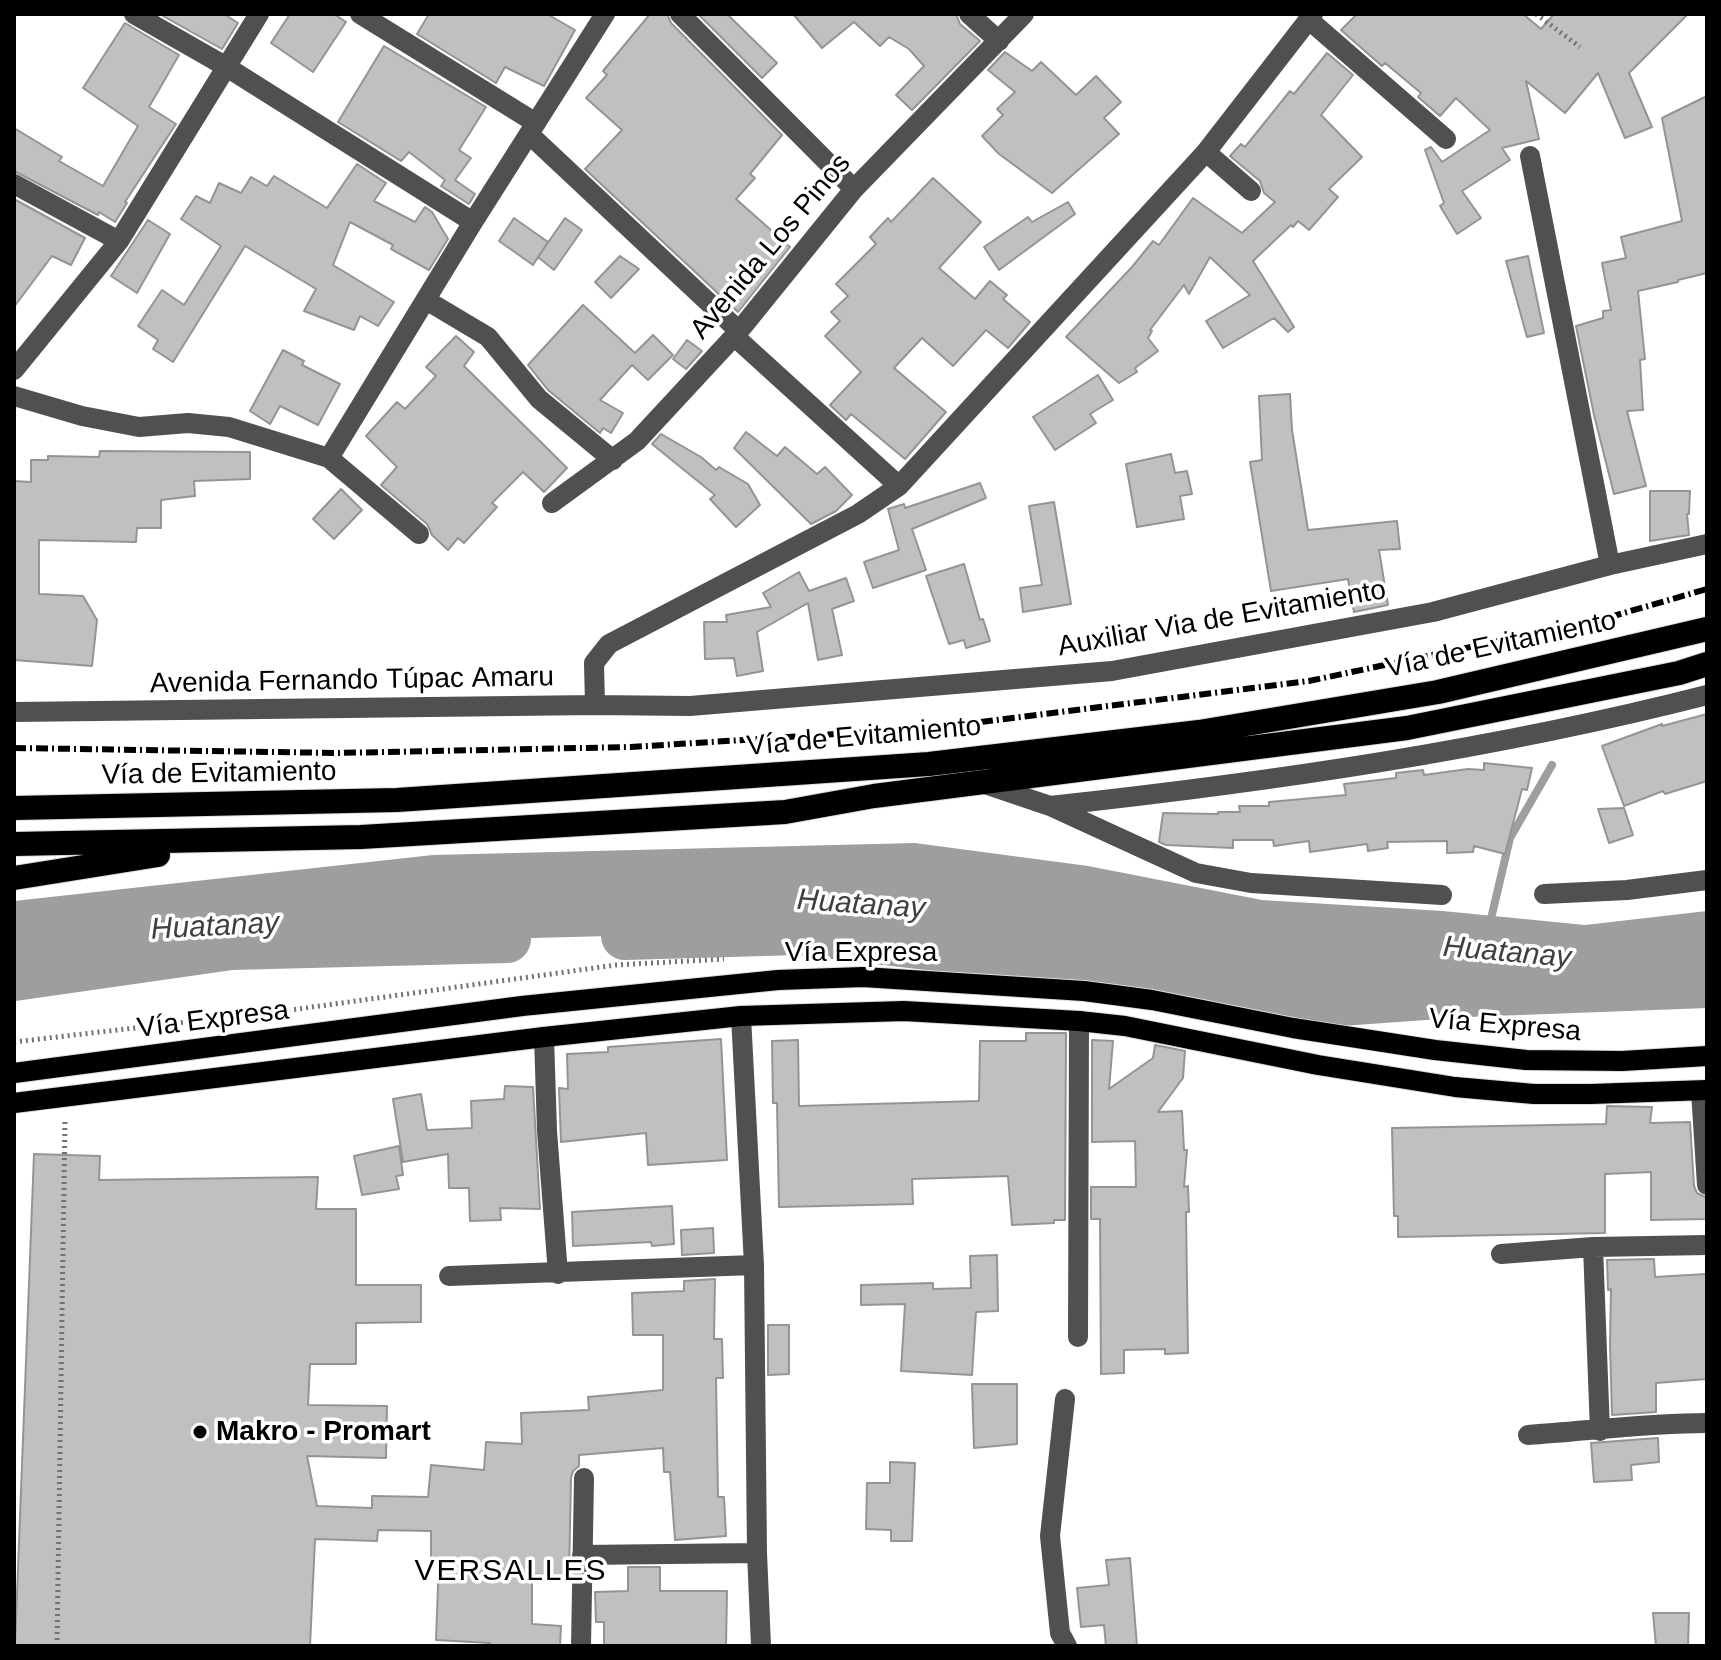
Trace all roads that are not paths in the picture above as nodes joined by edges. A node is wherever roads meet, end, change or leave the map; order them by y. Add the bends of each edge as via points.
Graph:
1 (134, 14) edge
2 (259, 14) edge
3 (360, 14) edge
4 (605, 14) edge
5 (680, 14) edge
6 (969, 14) edge
7 (1024, 14) edge
8 (1311, 17) edge
9 (999, 41) junction
10 (225, 66) junction
11 (532, 128) junction
12 (1446, 139) dead end
13 (1206, 152) junction
14 (1530, 156) dead end
15 (14, 184) edge
16 (854, 189) junction
17 (1251, 191) dead end
18 (473, 222) junction
19 (119, 241) junction
20 (426, 300) junction
21 (737, 334) junction
22 (14, 370) edge
23 (14, 396) edge
24 (329, 458) junction
25 (613, 460) junction
26 (899, 486) junction
27 (552, 503) dead end
28 (419, 534) dead end
29 (1707, 544) edge
30 (1610, 565) junction
31 (1707, 629) edge
32 (1707, 664) edge
33 (1707, 695) edge
34 (595, 705) junction
35 (690, 706) joint
36 (14, 712) edge
37 (1313, 739) junction
38 (1317, 774) junction
39 (982, 783) junction
40 (1050, 806) junction
41 (14, 808) edge
42 (241, 842) junction
43 (14, 844) edge
44 (14, 878) edge
45 (1707, 880) edge
46 (1544, 894) dead end
47 (1442, 895) dead end
48 (741, 1016) junction
49 (1079, 1021) junction
50 (544, 1037) junction
51 (1707, 1056) edge
52 (14, 1073) edge
53 (1704, 1090) edge
54 (14, 1103) edge
55 (1707, 1185) edge
56 (1707, 1245) edge
57 (1593, 1247) junction
58 (1501, 1254) dead end
59 (754, 1265) junction
60 (558, 1274) junction
61 (449, 1276) dead end
62 (1078, 1337) dead end
63 (1065, 1399) dead end
64 (1707, 1423) edge
65 (1600, 1431) junction
66 (1528, 1435) dead end
67 (584, 1478) dead end
68 (757, 1553) junction
69 (582, 1555) junction
70 (581, 1646) edge
71 (761, 1646) edge
72 (1067, 1646) edge

1 - 10 street
2 - 10 street
3 - 11 street
4 - 11 street
5 - 16 street
6 - 9 street
7 - 9 street, Avenida Los Pinos
8 - 12 street
8 - 13 street
9 - 16 street, Avenida Los Pinos
10 - 18 street
10 - 19 street
11 - 18 street
11 - 21 street
13 - 17 street
13 - 26 street
14 - 30 street
15 - 19 street
16 - 21 street, Avenida Los Pinos
18 - 20 street
19 - 22 street
20 - 24 street
20 - 25 street via 488,337 539,399
21 - 25 street, Avenida Los Pinos
21 - 26 street
23 - 24 street via 139,427 229,427
24 - 28 street
25 - 27 street, Avenida Los Pinos
26 - 34 street via 858,514 609,644 594,663
29 - 30 street, Auxiliar Via de Evitamiento
30 - 35 street, Auxiliar Via de Evitamiento via 1433,612 1112,671
31 - 41 highway, Vía de Evitamiento via 1438,692 1199,732 929,764 397,800
32 - 37 highway, Vía de Evitamiento via 1407,728
33 - 38 street
34 - 35 street, Avenida Fernando Túpac Amaru
34 - 36 street, Avenida Fernando Túpac Amaru
37 - 38 street
37 - 39 highway, Vía de Evitamiento
38 - 40 street
39 - 40 street
39 - 42 highway, Vía de Evitamiento via 785,812
40 - 47 street via 1196,873 1251,883
42 - 43 highway, Vía de Evitamiento
42 - 44 highway
45 - 46 street
48 - 49 main road, Vía Expresa via 904,1011
48 - 50 main road, Vía Expresa
48 - 59 street
49 - 53 main road, Vía Expresa via 1455,1087 1534,1094
49 - 62 street
50 - 54 main road, Vía Expresa
50 - 60 street
51 - 52 main road, Vía Expresa via 1526,1060 1419,1048 1084,991 863,977 778,980 522,1006
53 - 55 street
56 - 57 street
57 - 58 street
57 - 65 street
59 - 60 street
59 - 68 street
60 - 61 street
63 - 72 street via 1050,1536 1060,1633
64 - 65 street
65 - 66 street
67 - 69 street
68 - 69 street
68 - 71 street
69 - 70 street

